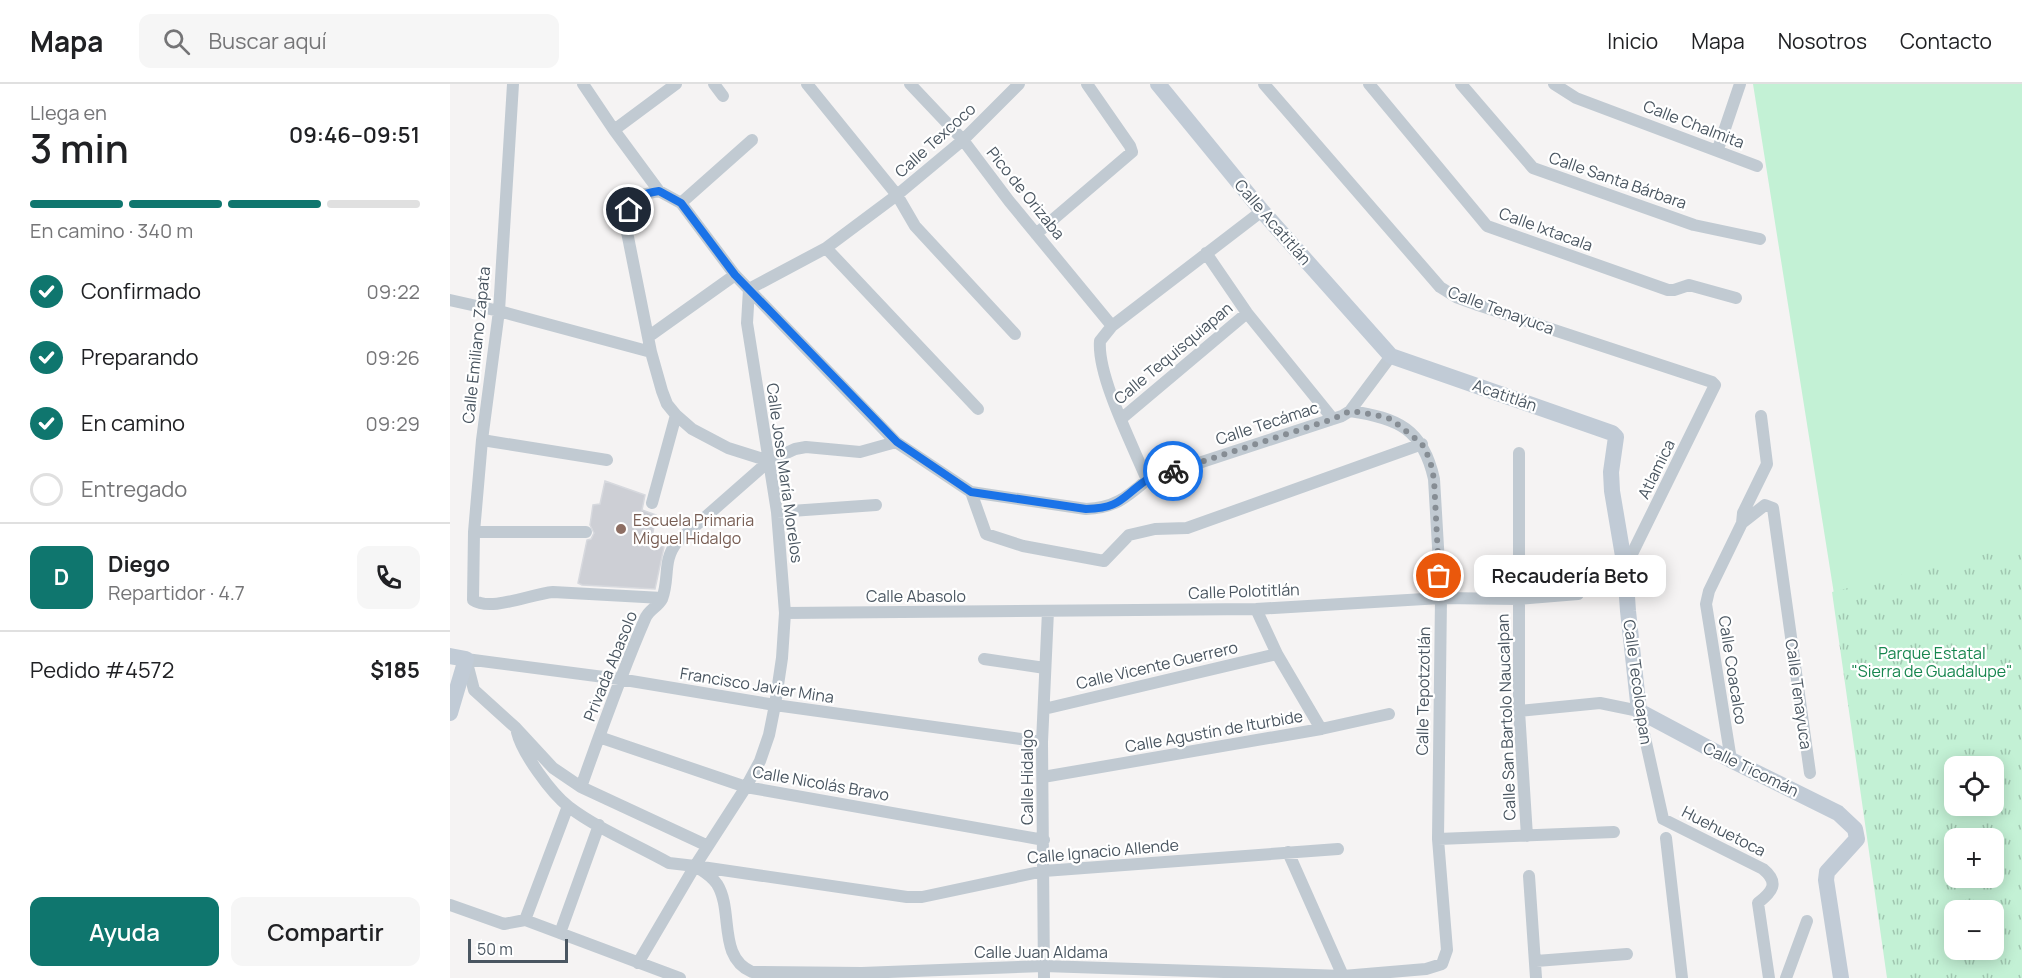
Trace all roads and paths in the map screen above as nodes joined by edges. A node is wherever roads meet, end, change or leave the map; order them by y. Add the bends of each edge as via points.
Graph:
1 (513, 84) edge
2 (584, 84) edge
3 (676, 84) edge
4 (714, 84) edge
5 (807, 84) edge
6 (910, 84) edge
7 (1019, 84) edge
8 (1087, 84) edge
9 (1158, 84) edge
10 (1264, 84) edge
11 (1369, 84) edge
12 (1461, 84) edge
13 (1554, 84) edge
14 (1576, 84) edge
15 (1740, 86) edge
16 (723, 96) dead end
17 (1576, 98) junction
18 (614, 130) junction
19 (752, 140) dead end
20 (963, 140) junction
21 (1718, 149) junction
22 (1757, 166) dead end
23 (659, 191) junction
24 (897, 195) junction
25 (681, 203) junction
26 (1262, 211) junction
27 (1036, 234) junction
28 (1760, 238) dead end
29 (826, 248) junction
30 (1206, 253) junction
31 (735, 275) junction
32 (749, 289) junction
33 (1736, 298) dead end
34 (450, 300) edge
35 (499, 311) junction
36 (1247, 313) junction
37 (1112, 326) junction
38 (1016, 334) dead end
39 (648, 337) junction
40 (651, 352) junction
41 (1391, 356) junction
42 (1715, 385) joint
43 (978, 408) dead end
44 (1350, 411) junction
45 (675, 415) junction
46 (1761, 416) dead end
47 (1121, 419) junction
48 (1333, 419) junction
49 (1616, 437) joint
50 (482, 440) junction
51 (897, 442) junction
52 (1422, 444) junction
53 (1519, 453) dead end
54 (608, 460) dead end
55 (769, 461) junction
56 (1147, 480) junction
57 (971, 492) junction
58 (652, 503) dead end
59 (876, 505) dead end
60 (1773, 508) joint
61 (777, 512) junction
62 (1742, 523) junction
63 (474, 532) junction
64 (586, 532) dead end
65 (1625, 568) junction
66 (1578, 594) dead end
67 (662, 598) junction
68 (1441, 598) junction
69 (1518, 599) junction
70 (1256, 609) junction
71 (1048, 611) junction
72 (785, 613) junction
73 (1277, 654) junction
74 (458, 658) edge
75 (984, 658) dead end
76 (1045, 669) junction
77 (619, 679) junction
78 (775, 705) junction
79 (1044, 709) junction
80 (1519, 711) junction
81 (1639, 711) junction
82 (450, 713) edge
83 (1389, 714) dead end
84 (516, 728) junction
85 (1321, 729) junction
86 (599, 737) junction
87 (1042, 742) junction
88 (1731, 760) junction
89 (1810, 773) dead end
90 (1043, 777) junction
91 (581, 787) junction
92 (746, 787) junction
93 (568, 806) junction
94 (1663, 819) joint
95 (599, 825) junction
96 (1614, 832) dead end
97 (1527, 836) junction
98 (1666, 838) dead end
99 (1438, 839) junction
100 (1044, 840) junction
101 (708, 846) junction
102 (1338, 849) dead end
103 (1288, 852) junction
104 (695, 866) junction
105 (1044, 871) junction
106 (1529, 876) dead end
107 (450, 905) edge
108 (525, 920) junction
109 (1807, 921) dead end
110 (560, 933) junction
111 (1447, 950) joint
112 (1627, 954) dead end
113 (1536, 961) junction
114 (638, 963) junction
115 (1044, 972) edge
116 (1217, 975) edge
117 (1343, 976) junction
118 (680, 978) edge
119 (1536, 978) edge
120 (1682, 978) edge
121 (1769, 978) edge
122 (1786, 978) edge
123 (1841, 978) edge

1 - 35 street, Calle Emiliano Zapata
2 - 18 street
3 - 18 street
4 - 16 street
5 - 24 street
6 - 20 street, Pico de Orizaba
7 - 20 street, Calle Texcoco
8 - 27 street via 1131,152
9 - 26 street, Calle Acatitlán
10 - 42 street, Calle Tenayuca via 1440,287 1478,305
11 - 33 street, Calle Ixtacala via 1486,226 1668,290 1689,285
12 - 28 street, Calle Santa Bárbara via 1533,168 1694,225
13 - 17 street, Calle Chalmita
14 - 17 street
15 - 21 street
17 - 21 street, Calle Chalmita
18 - 23 street
19 - 25 street
20 - 24 street, Calle Texcoco
20 - 27 street, Pico de Orizaba
21 - 22 street, Calle Chalmita
23 - 25 street
23 - 39 street via 633,200 627,221
24 - 29 street, Calle Texcoco
24 - 38 street via 915,226
25 - 31 street
26 - 30 street
26 - 41 street, Calle Acatitlán
27 - 37 street, Pico de Orizaba
29 - 32 street, Calle Texcoco
29 - 43 street
30 - 36 street
30 - 37 street
31 - 32 street
31 - 39 street
32 - 51 street
32 - 55 street, Calle Jose María Morelos via 747,323
34 - 35 street
35 - 40 street
35 - 50 street, Calle Emiliano Zapata
36 - 47 street, Calle Tequisquiapan
36 - 48 street
37 - 47 street via 1099,346
39 - 40 street
40 - 45 street via 662,391
41 - 44 street
41 - 49 street, Acatitlán
42 - 65 street, Atlamica
44 - 48 street, Calle Tecámac
44 - 52 street via 1391,419
45 - 55 street via 712,441
45 - 58 street
46 - 62 street via 1767,464
47 - 56 street
48 - 56 street, Calle Tecámac
49 - 65 street, Calle Tecoloapan via 1612,491
50 - 54 street
50 - 63 street, Calle Emiliano Zapata
51 - 55 street via 860,452 800,447
51 - 57 street
52 - 57 street via 1187,528 1129,535 1104,561 1023,546 986,534
52 - 68 street, Calle Tepotzotlán via 1434,479
53 - 69 street, Calle San Bartolo Naucalpan
55 - 61 street, Calle Jose María Morelos
55 - 67 street via 677,542 668,557
56 - 57 street via 1114,505 1100,509
59 - 61 street
60 - 62 street, Calle Coacalco via 1766,505
60 - 89 street, Calle Tenayuca
61 - 72 street, Calle Jose María Morelos
62 - 88 street, Calle Coacalco via 1706,604
63 - 64 street
63 - 67 street, Calle Emiliano Zapata via 472,588 473,600 480,605 553,592
65 - 81 street, Calle Tecoloapan
66 - 69 street, Calle Polotitlán
67 - 77 street, Privada Abasolo via 646,615
68 - 69 street, Calle Polotitlán
68 - 70 street, Calle Polotitlán
68 - 99 street, Calle Tepotzotlán
69 - 80 street, Calle San Bartolo Naucalpan
70 - 71 street, Calle Polotitlán
70 - 73 street
71 - 72 street, Calle Abasolo
71 - 76 street, Calle Hidalgo
72 - 78 street, Calle Jose María Morelos
73 - 79 street, Calle Vicente Guerrero
73 - 85 street
74 - 77 street, Francisco Javier Mina
74 - 82 street
74 - 84 street via 474,690
75 - 76 street
76 - 79 street, Calle Hidalgo
77 - 78 street, Francisco Javier Mina
77 - 86 street, Privada Abasolo
78 - 87 street, Francisco Javier Mina
78 - 92 street, Calle Jose María Morelos via 760,761
79 - 87 street, Calle Hidalgo
80 - 81 street via 1600,704
80 - 97 street, Calle San Bartolo Naucalpan
81 - 88 street, Calle Ticomán
81 - 94 street, Calle Tecoloapan
83 - 85 street, Calle Agustín de Iturbide
84 - 91 street via 553,768
84 - 93 street, Calle Ignacio Allende via 519,744
85 - 90 street, Calle Agustín de Iturbide
86 - 91 street, Privada Abasolo
86 - 92 street, Calle Nicolás Bravo
87 - 90 street, Calle Hidalgo
88 - 123 street, Calle Ticomán via 1838,813 1857,834 1857,839 1827,872 1826,879
90 - 100 street, Calle Hidalgo
91 - 101 street
92 - 100 street, Calle Nicolás Bravo
92 - 101 street, Calle Jose María Morelos
93 - 95 street, Calle Ignacio Allende
93 - 108 street
94 - 121 street, Huehuetoca via 1771,877 1772,888 1758,903
95 - 104 street, Calle Ignacio Allende via 669,863
95 - 110 street
96 - 97 street
97 - 99 street
98 - 120 street
99 - 111 street, Calle Tepotzotlán
100 - 105 street, Calle Hidalgo
101 - 104 street, Calle Jose María Morelos
102 - 103 street, Calle Ignacio Allende
103 - 105 street, Calle Ignacio Allende
103 - 117 street
104 - 105 street, Calle Ignacio Allende via 907,897
104 - 114 street, Calle Jose María Morelos
104 - 115 street, Calle Juan Aldama via 717,884 732,953 737,962 752,972
105 - 115 street, Calle Hidalgo
106 - 113 street
107 - 108 street via 504,924
108 - 110 street
109 - 122 street
110 - 114 street
111 - 117 street, Calle Juan Aldama via 1442,964 1436,967
112 - 113 street
113 - 119 street
114 - 118 street
115 - 116 street, Calle Juan Aldama
116 - 117 street, Calle Juan Aldama

